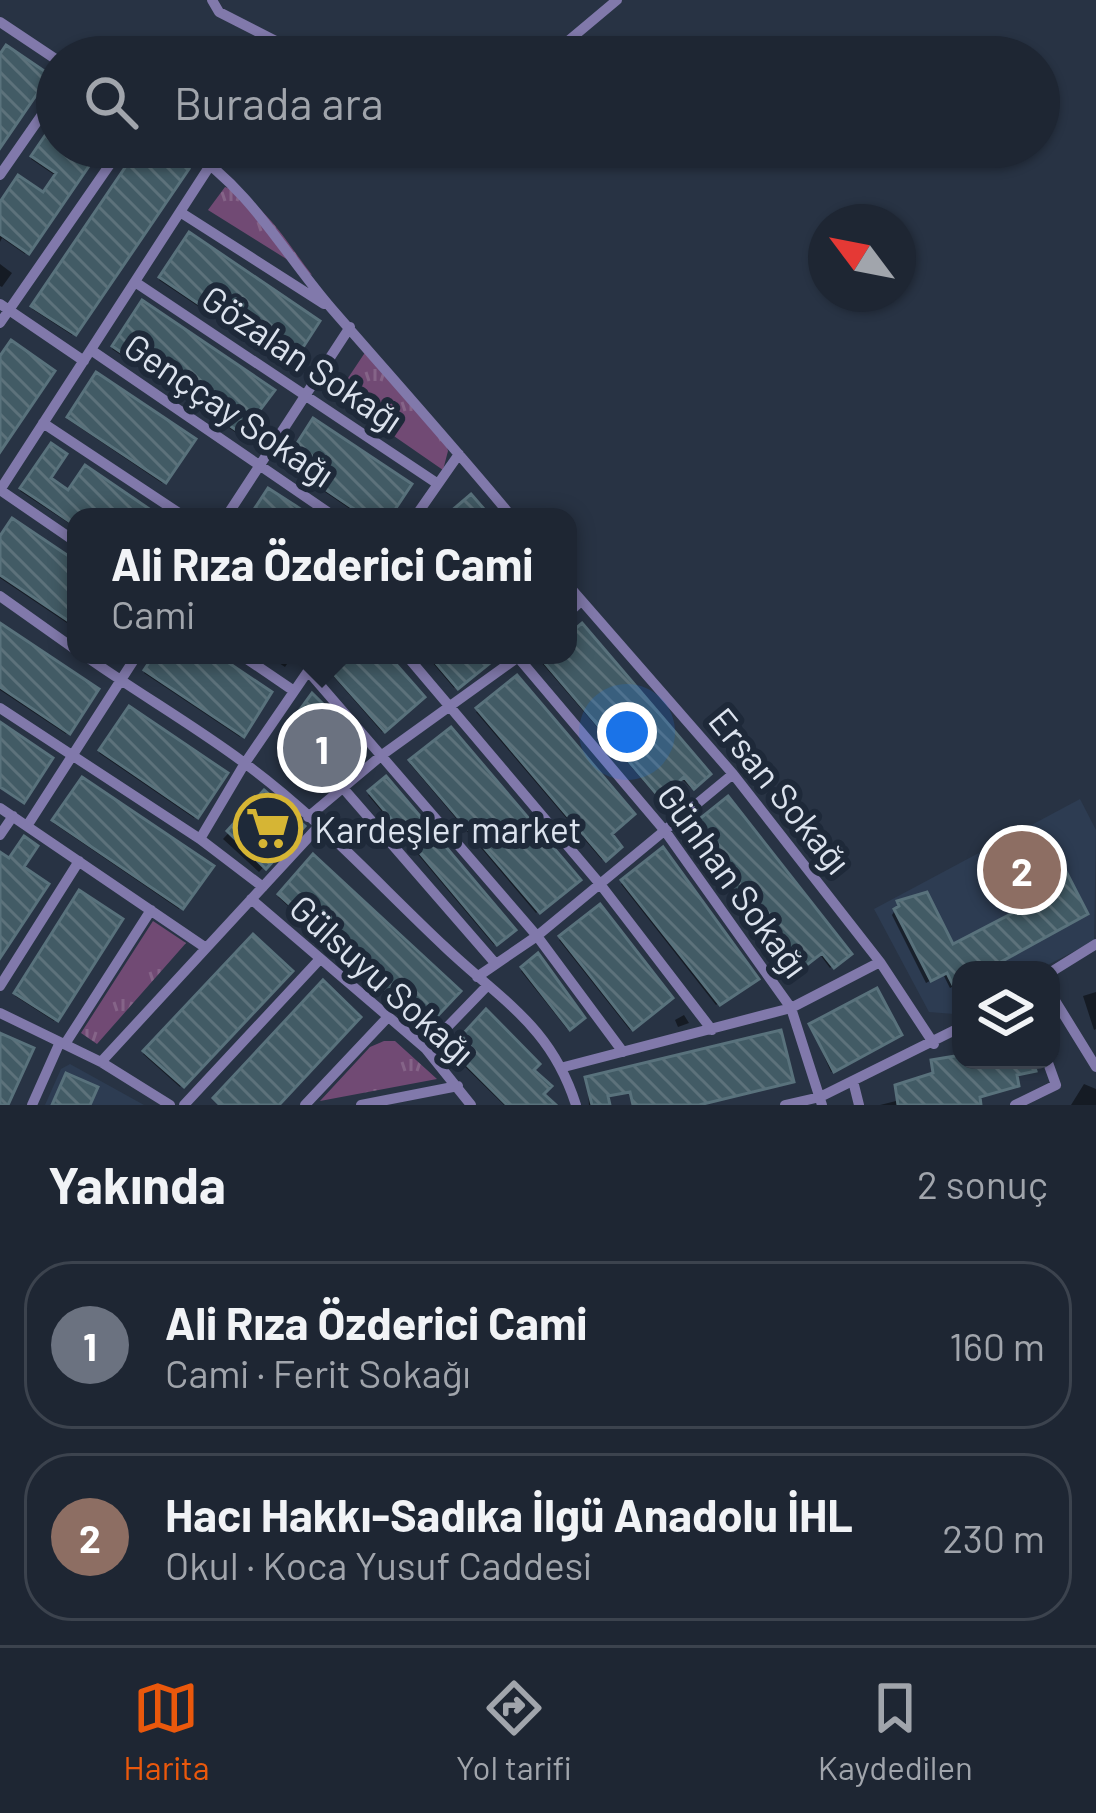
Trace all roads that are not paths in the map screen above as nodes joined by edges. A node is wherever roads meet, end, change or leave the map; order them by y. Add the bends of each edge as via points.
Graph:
1 (212, 0) edge
2 (617, 0) edge
3 (1, 24) edge
4 (268, 36) edge
5 (574, 36) edge
6 (36, 46) edge
7 (36, 123) edge
8 (107, 168) edge
9 (208, 168) edge
10 (215, 168) edge
11 (0, 175) edge
12 (180, 212) junction
13 (135, 282) junction
14 (4, 307) edge
15 (332, 309) junction
16 (0, 323) edge
17 (350, 327) junction
18 (87, 356) junction
19 (306, 395) junction
20 (43, 423) junction
21 (459, 454) junction
22 (260, 466) junction
23 (438, 484) junction
24 (0, 490) edge
25 (171, 508) edge
26 (232, 508) edge
27 (322, 508) edge
28 (421, 508) edge
29 (504, 508) edge
30 (67, 536) edge
31 (0, 596) edge
32 (577, 596) edge
33 (581, 601) junction
34 (577, 605) edge
35 (67, 644) edge
36 (96, 664) edge
37 (131, 664) edge
38 (254, 664) edge
39 (313, 664) edge
40 (414, 664) edge
41 (507, 664) edge
42 (525, 664) edge
43 (308, 671) junction
44 (120, 681) junction
45 (294, 691) junction
46 (449, 706) junction
47 (0, 708) edge
48 (382, 755) junction
49 (71, 757) junction
50 (244, 763) junction
51 (733, 774) junction
52 (343, 788) junction
53 (0, 808) edge
54 (13, 816) junction
55 (308, 817) junction
56 (27, 826) junction
57 (318, 827) junction
58 (665, 830) junction
59 (0, 835) edge
60 (200, 839) junction
61 (79, 861) junction
62 (600, 884) junction
63 (263, 887) junction
64 (251, 899) junction
65 (151, 910) junction
66 (537, 936) junction
67 (1096, 944) edge
68 (206, 948) junction
69 (320, 959) junction
70 (880, 962) junction
71 (495, 963) junction
72 (1060, 966) edge
73 (477, 977) junction
74 (0, 986) edge
75 (487, 986) junction
76 (791, 1008) junction
77 (1060, 1009) edge
78 (0, 1012) edge
79 (387, 1018) junction
80 (712, 1030) junction
81 (952, 1033) edge
82 (63, 1043) junction
83 (934, 1044) junction
84 (426, 1049) junction
85 (623, 1052) junction
86 (101, 1062) junction
87 (564, 1067) junction
88 (1096, 1067) edge
89 (1050, 1069) edge
90 (853, 1081) junction
91 (458, 1086) junction
92 (821, 1101) edge
93 (32, 1105) edge
94 (170, 1105) edge
95 (184, 1105) edge
96 (305, 1105) edge
97 (361, 1105) edge
98 (471, 1105) edge
99 (576, 1105) edge
100 (784, 1105) edge
101 (860, 1105) edge
102 (1016, 1105) edge

1 - 4 street via 219,12
2 - 5 street
3 - 6 street
7 - 11 street
8 - 14 street
9 - 12 street
10 - 15 street via 260,211
12 - 13 street
12 - 15 street
13 - 18 street
13 - 19 street, Gözalan Sokağı
14 - 16 street
14 - 18 street, Genççay Sokağı
15 - 17 street
17 - 19 street
17 - 21 street
18 - 20 street
18 - 22 street, Genççay Sokağı
19 - 22 street
19 - 23 street, Gözalan Sokağı
20 - 24 street
20 - 25 street
21 - 23 street
21 - 29 street
22 - 26 street
22 - 27 street, Genççay Sokağı
23 - 28 street
24 - 30 street
31 - 35 street
32 - 33 street, Ersan Sokağı
33 - 34 street
33 - 51 street, Ersan Sokağı
36 - 44 street
37 - 44 street
38 - 45 street
39 - 43 street
40 - 46 street
41 - 46 street
42 - 58 street, Günhan Sokağı
43 - 45 street
43 - 48 street
44 - 49 street
44 - 50 street
45 - 50 street
46 - 48 street
46 - 62 street
47 - 49 street
48 - 52 street
48 - 66 street
49 - 56 street
49 - 60 street
50 - 55 street
50 - 60 street
51 - 58 street
51 - 70 street, Ersan Sokağı
52 - 55 street
52 - 71 street
53 - 54 street
54 - 56 street
54 - 59 street
55 - 57 street
56 - 61 street
57 - 63 street
57 - 73 street
58 - 62 street
58 - 76 street, Günhan Sokağı
60 - 63 street
61 - 65 street
61 - 74 street
62 - 66 street
62 - 80 street
63 - 64 street
64 - 68 street
64 - 69 street, Gülsuyu Sokağı
65 - 68 street
65 - 82 street
66 - 71 street
66 - 85 street
67 - 72 street
68 - 86 street
69 - 79 street, Gülsuyu Sokağı
69 - 95 street
70 - 76 street
70 - 83 street, Ersan Sokağı
71 - 73 street
73 - 75 street
75 - 84 street
75 - 87 street via 531,1022
76 - 80 street
76 - 92 street, Günhan Sokağı
77 - 88 street
78 - 82 street
79 - 84 street, Gülsuyu Sokağı
79 - 96 street
80 - 85 street
81 - 83 street
82 - 86 street
82 - 93 street
83 - 90 street
84 - 91 street, Gülsuyu Sokağı
85 - 87 street
86 - 94 street
87 - 99 street
89 - 102 street via 1056,1085
90 - 92 street
90 - 101 street
91 - 97 street
91 - 98 street, Gülsuyu Sokağı
92 - 100 street

